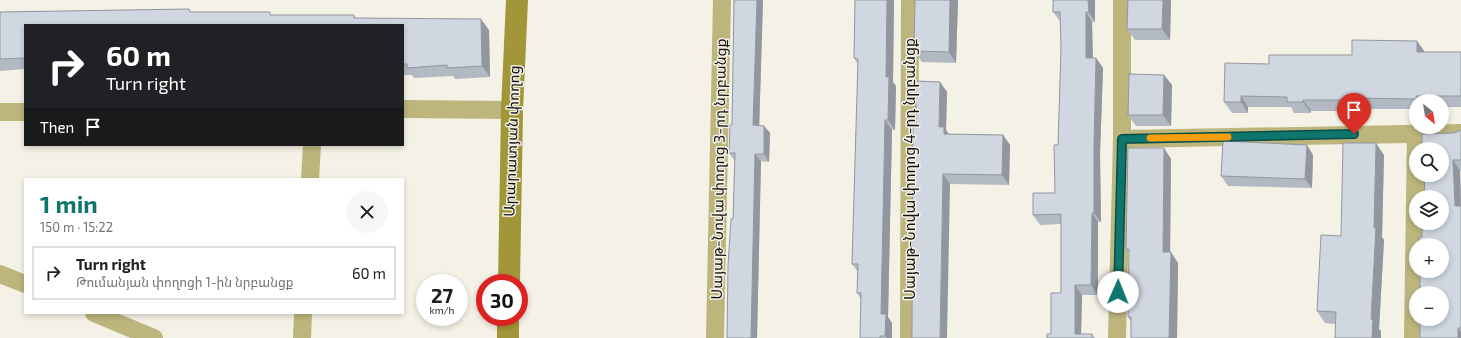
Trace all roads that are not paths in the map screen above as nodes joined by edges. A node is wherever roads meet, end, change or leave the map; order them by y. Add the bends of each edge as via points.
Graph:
1 (517, 0) edge
2 (722, 0) edge
3 (910, 0) edge
4 (1122, 0) edge
5 (404, 109) edge
6 (512, 110) junction
7 (0, 112) edge
8 (24, 112) edge
9 (1409, 133) edge
10 (1449, 133) edge
11 (1461, 133) edge
12 (1416, 134) edge
13 (1122, 139) junction
14 (312, 146) edge
15 (310, 178) edge
16 (0, 274) edge
17 (509, 274) edge
18 (24, 284) edge
19 (96, 314) edge
20 (303, 314) edge
21 (508, 326) edge
22 (154, 338) edge
23 (302, 338) edge
24 (508, 338) edge
25 (715, 338) edge
26 (909, 338) edge
27 (1117, 338) edge
28 (1413, 338) edge

1 - 6 main road, Արարատյան փողոց
2 - 25 street, Սայաթ-Նովա փողոց 3-րդ նրբանցք
3 - 26 street, Սայաթ-Նովա փողոց 4-րդ նրբանցք
4 - 13 street
5 - 6 street
6 - 17 main road, Արարատյան փողոց
7 - 8 street
9 - 13 street
10 - 11 street
12 - 28 street
13 - 27 street
14 - 15 street
16 - 18 street
19 - 22 street
20 - 23 street
21 - 24 main road

